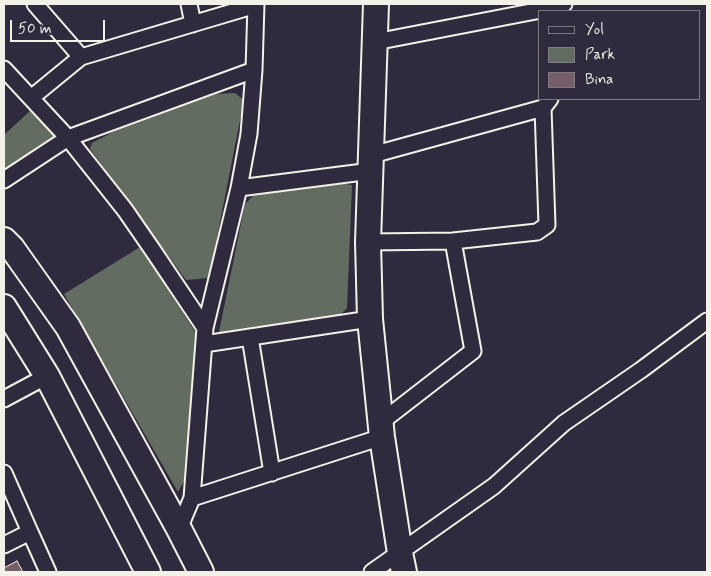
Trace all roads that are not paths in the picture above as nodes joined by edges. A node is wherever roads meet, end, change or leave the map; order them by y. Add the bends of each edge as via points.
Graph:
1 (34, 4) edge
2 (188, 4) edge
3 (256, 4) edge
4 (376, 4) edge
5 (549, 7) edge
6 (193, 24) junction
7 (375, 42) junction
8 (81, 57) junction
9 (4, 69) edge
10 (254, 70) junction
11 (31, 98) junction
12 (547, 103) edge
13 (68, 138) junction
14 (371, 163) junction
15 (4, 180) edge
16 (238, 188) junction
17 (4, 240) edge
18 (452, 241) junction
19 (368, 242) junction
20 (4, 307) edge
21 (370, 320) junction
22 (707, 321) edge
23 (205, 328) junction
24 (250, 337) junction
25 (204, 344) junction
26 (47, 376) junction
27 (4, 399) edge
28 (381, 430) junction
29 (4, 473) edge
30 (272, 473) junction
31 (192, 498) junction
32 (179, 529) junction
33 (30, 532) junction
34 (4, 545) edge
35 (402, 563) edge
36 (48, 572) edge
37 (148, 572) edge
38 (201, 572) edge
39 (372, 572) edge

1 - 8 street
2 - 6 street
3 - 6 street
3 - 10 street
4 - 7 main road
5 - 7 street
6 - 8 street
7 - 14 main road
8 - 11 street
9 - 11 street
10 - 13 street
10 - 16 street via 249,134
11 - 13 street
12 - 14 street
12 - 18 street via 547,225 537,232
13 - 15 street
13 - 23 street via 125,210
14 - 16 street
14 - 19 main road
16 - 23 street
17 - 32 main road via 68,327
18 - 19 street
18 - 28 street via 473,351
19 - 21 main road
20 - 26 main road
21 - 24 street
21 - 28 main road
22 - 35 street via 564,423
23 - 25 street
24 - 25 street
24 - 30 street
25 - 31 street
26 - 27 street
26 - 37 main road
28 - 30 street
28 - 35 main road
29 - 33 street
30 - 31 street
31 - 32 street
32 - 38 main road
33 - 34 street
33 - 36 street
35 - 39 street

